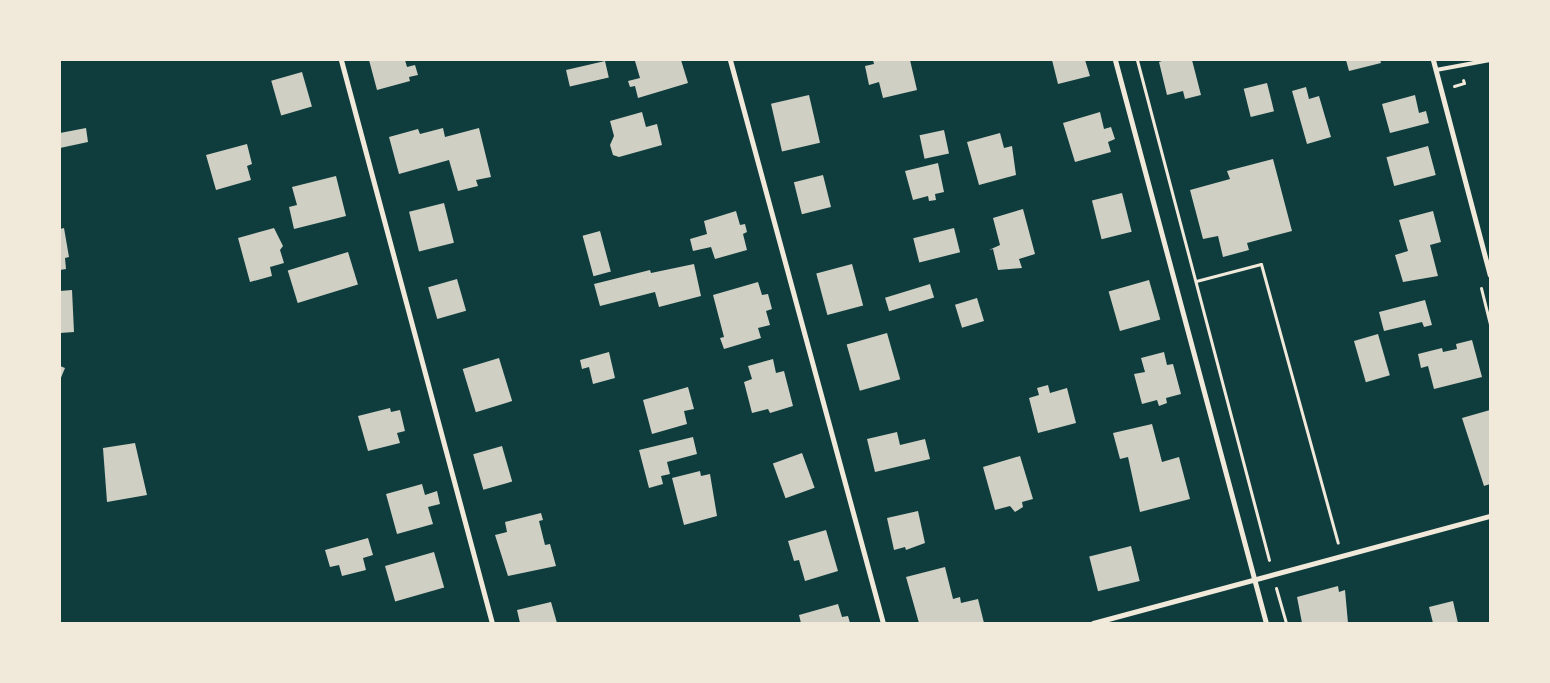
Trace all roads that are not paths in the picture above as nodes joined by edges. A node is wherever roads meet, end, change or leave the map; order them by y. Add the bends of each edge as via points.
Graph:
1 (341, 60) edge
2 (730, 60) edge
3 (1115, 60) edge
4 (1433, 60) edge
5 (1490, 60) edge
6 (1436, 70) junction
7 (1490, 275) edge
8 (1490, 516) edge
9 (1254, 579) junction
10 (492, 623) edge
11 (883, 623) edge
12 (1093, 623) edge
13 (1266, 623) edge

1 - 10 street
2 - 11 street
3 - 9 street
4 - 6 street
5 - 6 lane
6 - 7 street
8 - 9 street
9 - 12 street
9 - 13 street

